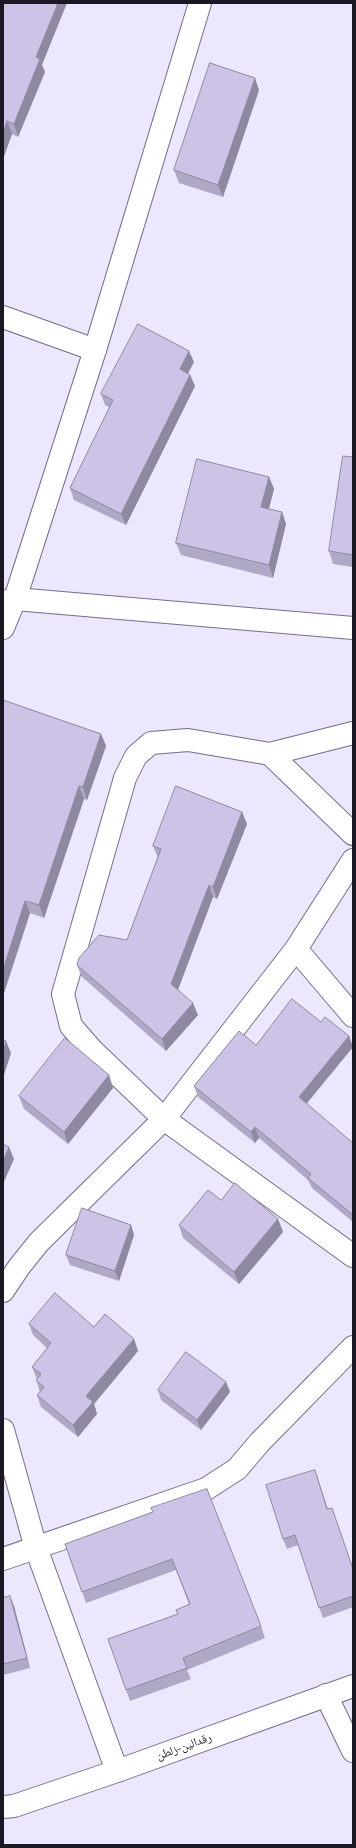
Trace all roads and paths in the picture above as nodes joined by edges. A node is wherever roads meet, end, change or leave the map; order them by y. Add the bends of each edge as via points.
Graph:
1 (200, 3) edge
2 (3, 317) edge
3 (95, 350) junction
4 (9, 600) edge
5 (3, 628) edge
6 (353, 628) edge
7 (353, 733) edge
8 (270, 754) junction
9 (353, 834) edge
10 (353, 860) edge
11 (296, 949) junction
12 (353, 1016) edge
13 (164, 1119) junction
14 (353, 1256) edge
15 (3, 1291) edge
16 (353, 1347) edge
17 (3, 1430) edge
18 (36, 1548) junction
19 (3, 1559) edge
20 (353, 1686) edge
21 (326, 1695) junction
22 (353, 1751) edge
23 (116, 1771) junction
24 (7, 1809) edge

1 - 3 street
2 - 3 street
3 - 4 street
4 - 5 street
4 - 6 street
7 - 8 street
8 - 9 street
8 - 13 street via 188,740 151,742 136,756 123,785 63,994 72,1026 92,1050
10 - 11 street
11 - 12 street
11 - 13 street
13 - 14 street
13 - 15 street via 39,1242
16 - 18 street via 237,1469 206,1489
17 - 18 street
18 - 19 street
18 - 23 street
20 - 21 street, رقدالين-زلطن
21 - 22 street
21 - 23 street, رقدالين-زلطن
23 - 24 street, رقدالين-زلطن

